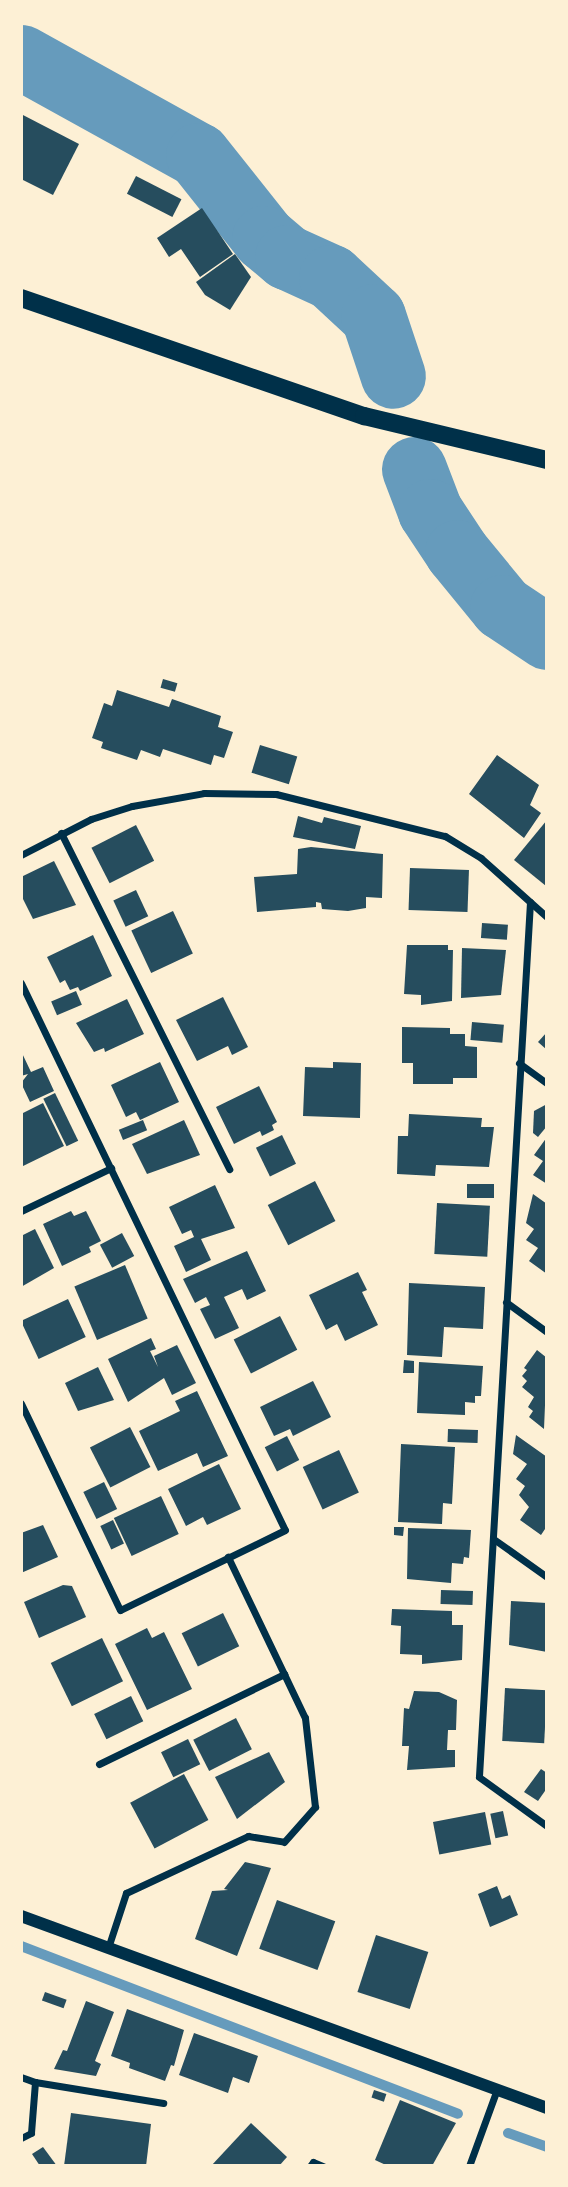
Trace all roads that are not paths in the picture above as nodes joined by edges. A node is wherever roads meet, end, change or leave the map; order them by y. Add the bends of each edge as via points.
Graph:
1 (21, 298) edge
2 (547, 460) edge
3 (61, 833) junction
4 (21, 855) edge
5 (530, 902) junction
6 (547, 917) edge
7 (21, 983) edge
8 (519, 1063) junction
9 (547, 1083) edge
10 (111, 1168) junction
11 (229, 1169) dead end
12 (21, 1211) edge
13 (506, 1302) junction
14 (547, 1332) edge
15 (21, 1403) edge
16 (495, 1540) junction
17 (228, 1558) junction
18 (547, 1577) edge
19 (284, 1674) junction
20 (99, 1764) dead end
21 (547, 1826) edge
22 (21, 1916) edge
23 (108, 1948) junction
24 (21, 2077) edge
25 (35, 2082) junction
26 (497, 2089) junction
27 (163, 2103) dead end
28 (547, 2108) edge
29 (21, 2138) edge
30 (310, 2166) edge
31 (323, 2166) edge
32 (468, 2166) edge

1 - 2 main road via 364,416
3 - 4 street
3 - 5 street via 122,809 170,797 276,794 445,836 481,859
3 - 11 street
5 - 6 street
5 - 8 street
7 - 10 street
8 - 9 street
8 - 13 street
10 - 12 street
10 - 17 street via 285,1530
13 - 14 street
13 - 16 street
15 - 17 street via 121,1610
16 - 18 street
16 - 21 street via 479,1777
17 - 19 street
19 - 20 street
19 - 23 street via 304,1718 315,1807 284,1842 248,1836 126,1893
22 - 23 street
23 - 26 street
24 - 25 street
25 - 27 street
25 - 29 street via 32,2133
26 - 28 street
26 - 32 street
30 - 31 street via 313,2162

